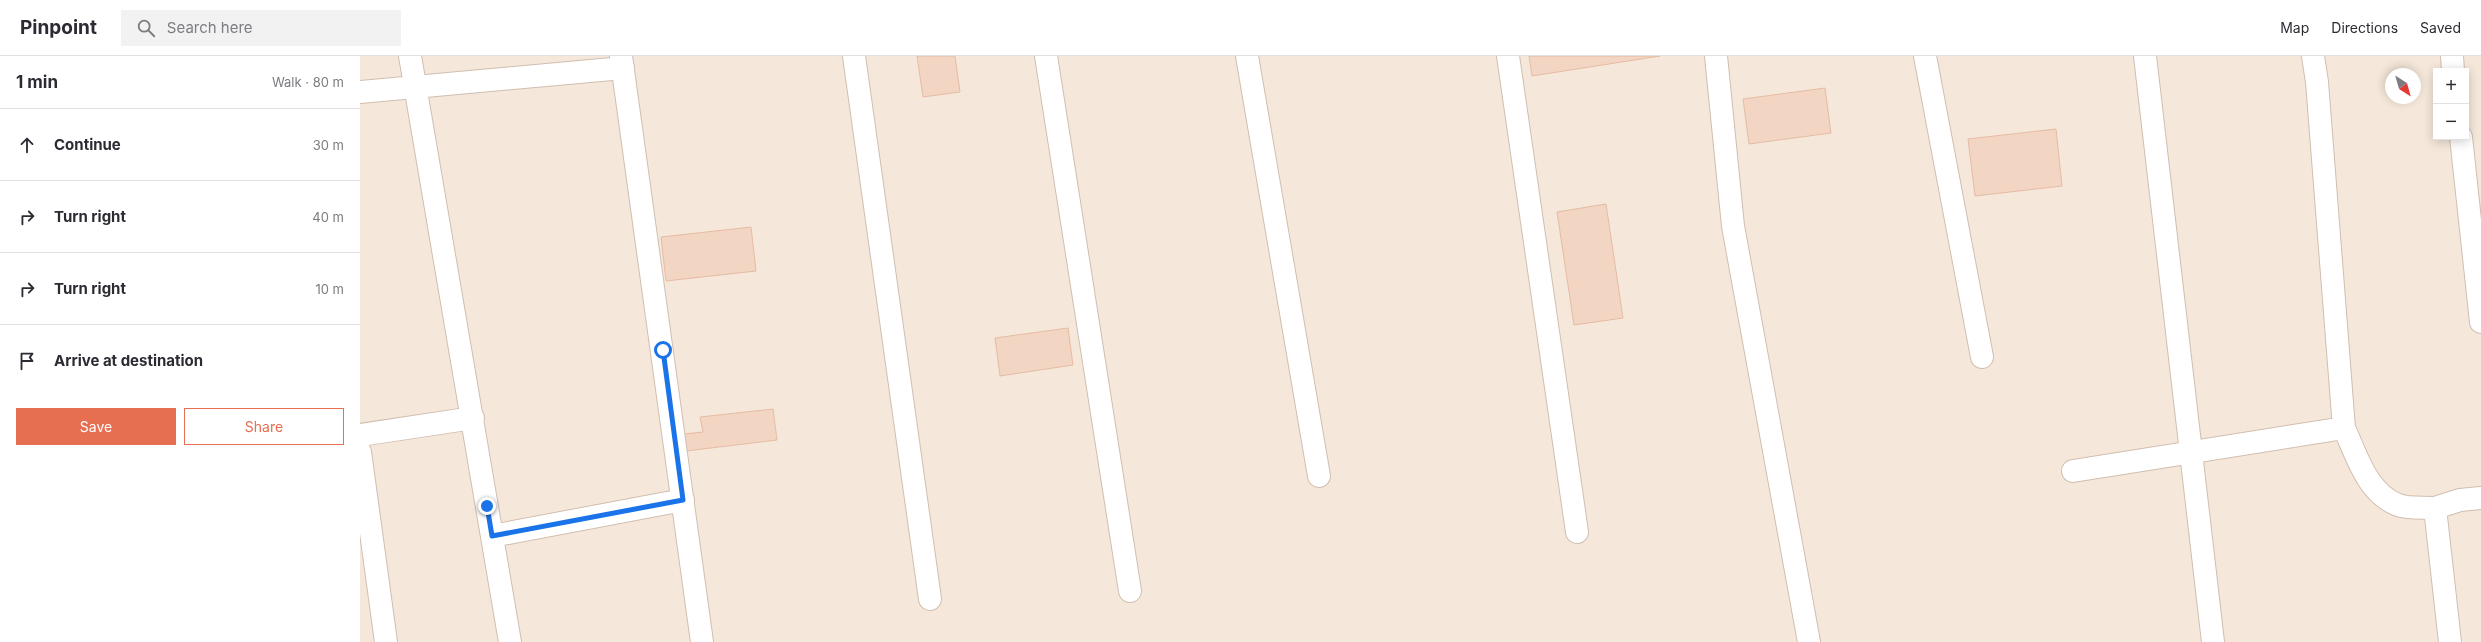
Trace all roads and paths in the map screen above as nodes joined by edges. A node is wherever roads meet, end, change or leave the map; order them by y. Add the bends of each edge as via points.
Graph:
1 (410, 56) edge
2 (854, 56) edge
3 (1046, 56) edge
4 (1247, 56) edge
5 (1508, 56) edge
6 (1716, 56) edge
7 (1925, 56) edge
8 (2145, 56) edge
9 (2313, 56) edge
10 (2452, 56) edge
11 (622, 62) edge
12 (2453, 68) edge
13 (416, 86) junction
14 (360, 92) edge
15 (2461, 140) edge
16 (2481, 322) edge
17 (1982, 357) dead end
18 (473, 418) junction
19 (2344, 428) junction
20 (360, 435) edge
21 (360, 452) edge
22 (2191, 452) junction
23 (2073, 471) dead end
24 (1319, 476) dead end
25 (2481, 498) edge
26 (683, 500) junction
27 (2435, 508) junction
28 (1577, 532) dead end
29 (492, 536) junction
30 (1130, 591) dead end
31 (930, 599) dead end
32 (386, 642) edge
33 (510, 642) edge
34 (702, 642) edge
35 (1809, 642) edge
36 (2213, 642) edge
37 (2450, 642) edge

1 - 13 street
2 - 31 street
3 - 30 street
4 - 24 street
5 - 28 street
6 - 35 street via 1733,226
7 - 17 street
8 - 22 street
9 - 19 street
10 - 12 street
11 - 13 street
11 - 26 street
13 - 14 street
13 - 18 street
15 - 16 street
18 - 20 street
18 - 29 street
19 - 22 street
19 - 27 street via 2367,478 2378,494 2398,506
21 - 32 street
22 - 23 street
22 - 36 street
25 - 27 street via 2460,500
26 - 29 street
26 - 34 street
27 - 37 street
29 - 33 street

